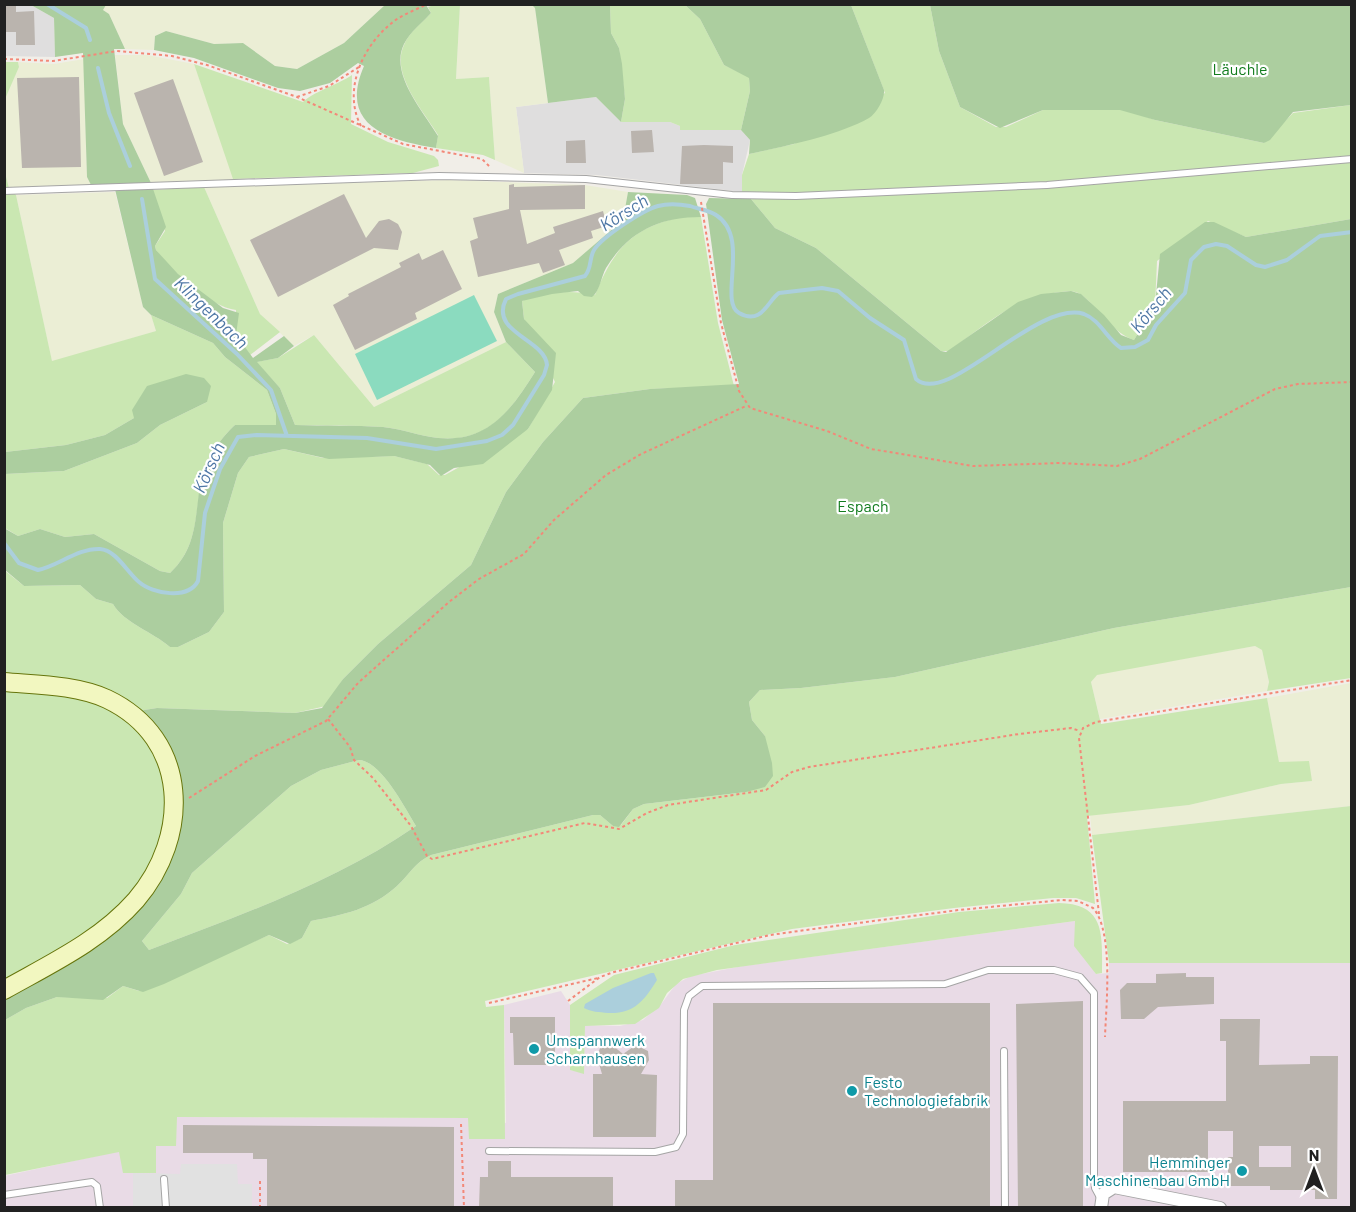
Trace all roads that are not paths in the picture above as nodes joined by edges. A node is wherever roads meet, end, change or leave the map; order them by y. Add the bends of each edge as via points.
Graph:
1 (1352, 159) edge
2 (4, 191) edge
3 (4, 682) edge
4 (4, 990) edge
5 (1004, 1051) dead end
6 (489, 1151) dead end
7 (164, 1179) dead end
8 (4, 1195) edge
9 (1103, 1199) edge
10 (100, 1208) edge
11 (166, 1208) edge
12 (1005, 1208) edge
13 (1220, 1208) edge

1 - 2 lane via 1041,186 796,196 732,195 593,180 430,176
3 - 4 main road via 76,690 120,706 158,744 169,769 175,802 165,854 135,901 86,943
5 - 12 lane
6 - 9 lane via 655,1152 676,1147 682,1134 684,1010 689,996 702,987 948,984 988,970 1054,969 1080,977 1094,993 1094,1176 1095,1188
7 - 11 lane
8 - 10 lane via 92,1182 97,1186
9 - 13 street via 1119,1187

